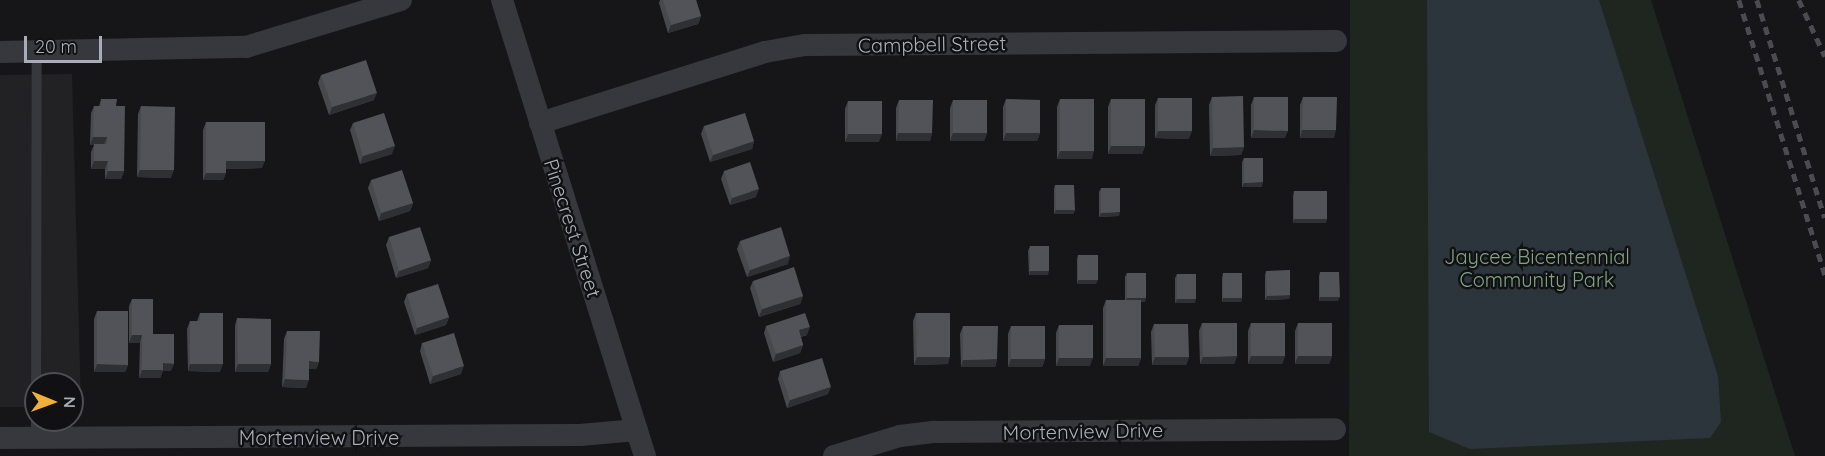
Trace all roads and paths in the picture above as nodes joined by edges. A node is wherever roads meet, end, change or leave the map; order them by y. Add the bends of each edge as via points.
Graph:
1 (401, 0) edge
2 (502, 0) edge
3 (1336, 41) dead end
4 (0, 52) edge
5 (37, 52) junction
6 (540, 123) junction
7 (1335, 429) dead end
8 (637, 430) junction
9 (36, 437) junction
10 (0, 438) edge
11 (645, 456) edge
12 (834, 456) edge

1 - 5 street via 246,47
2 - 6 street, Pinecrest Street
3 - 6 street, Campbell Street via 805,45 765,52
4 - 5 street
5 - 9 lane
6 - 8 street, Pinecrest Street
7 - 12 street, Mortenview Drive via 935,432 900,436
8 - 9 street, Mortenview Drive via 557,435
8 - 11 street, Pinecrest Street
9 - 10 street, Mortenview Drive

